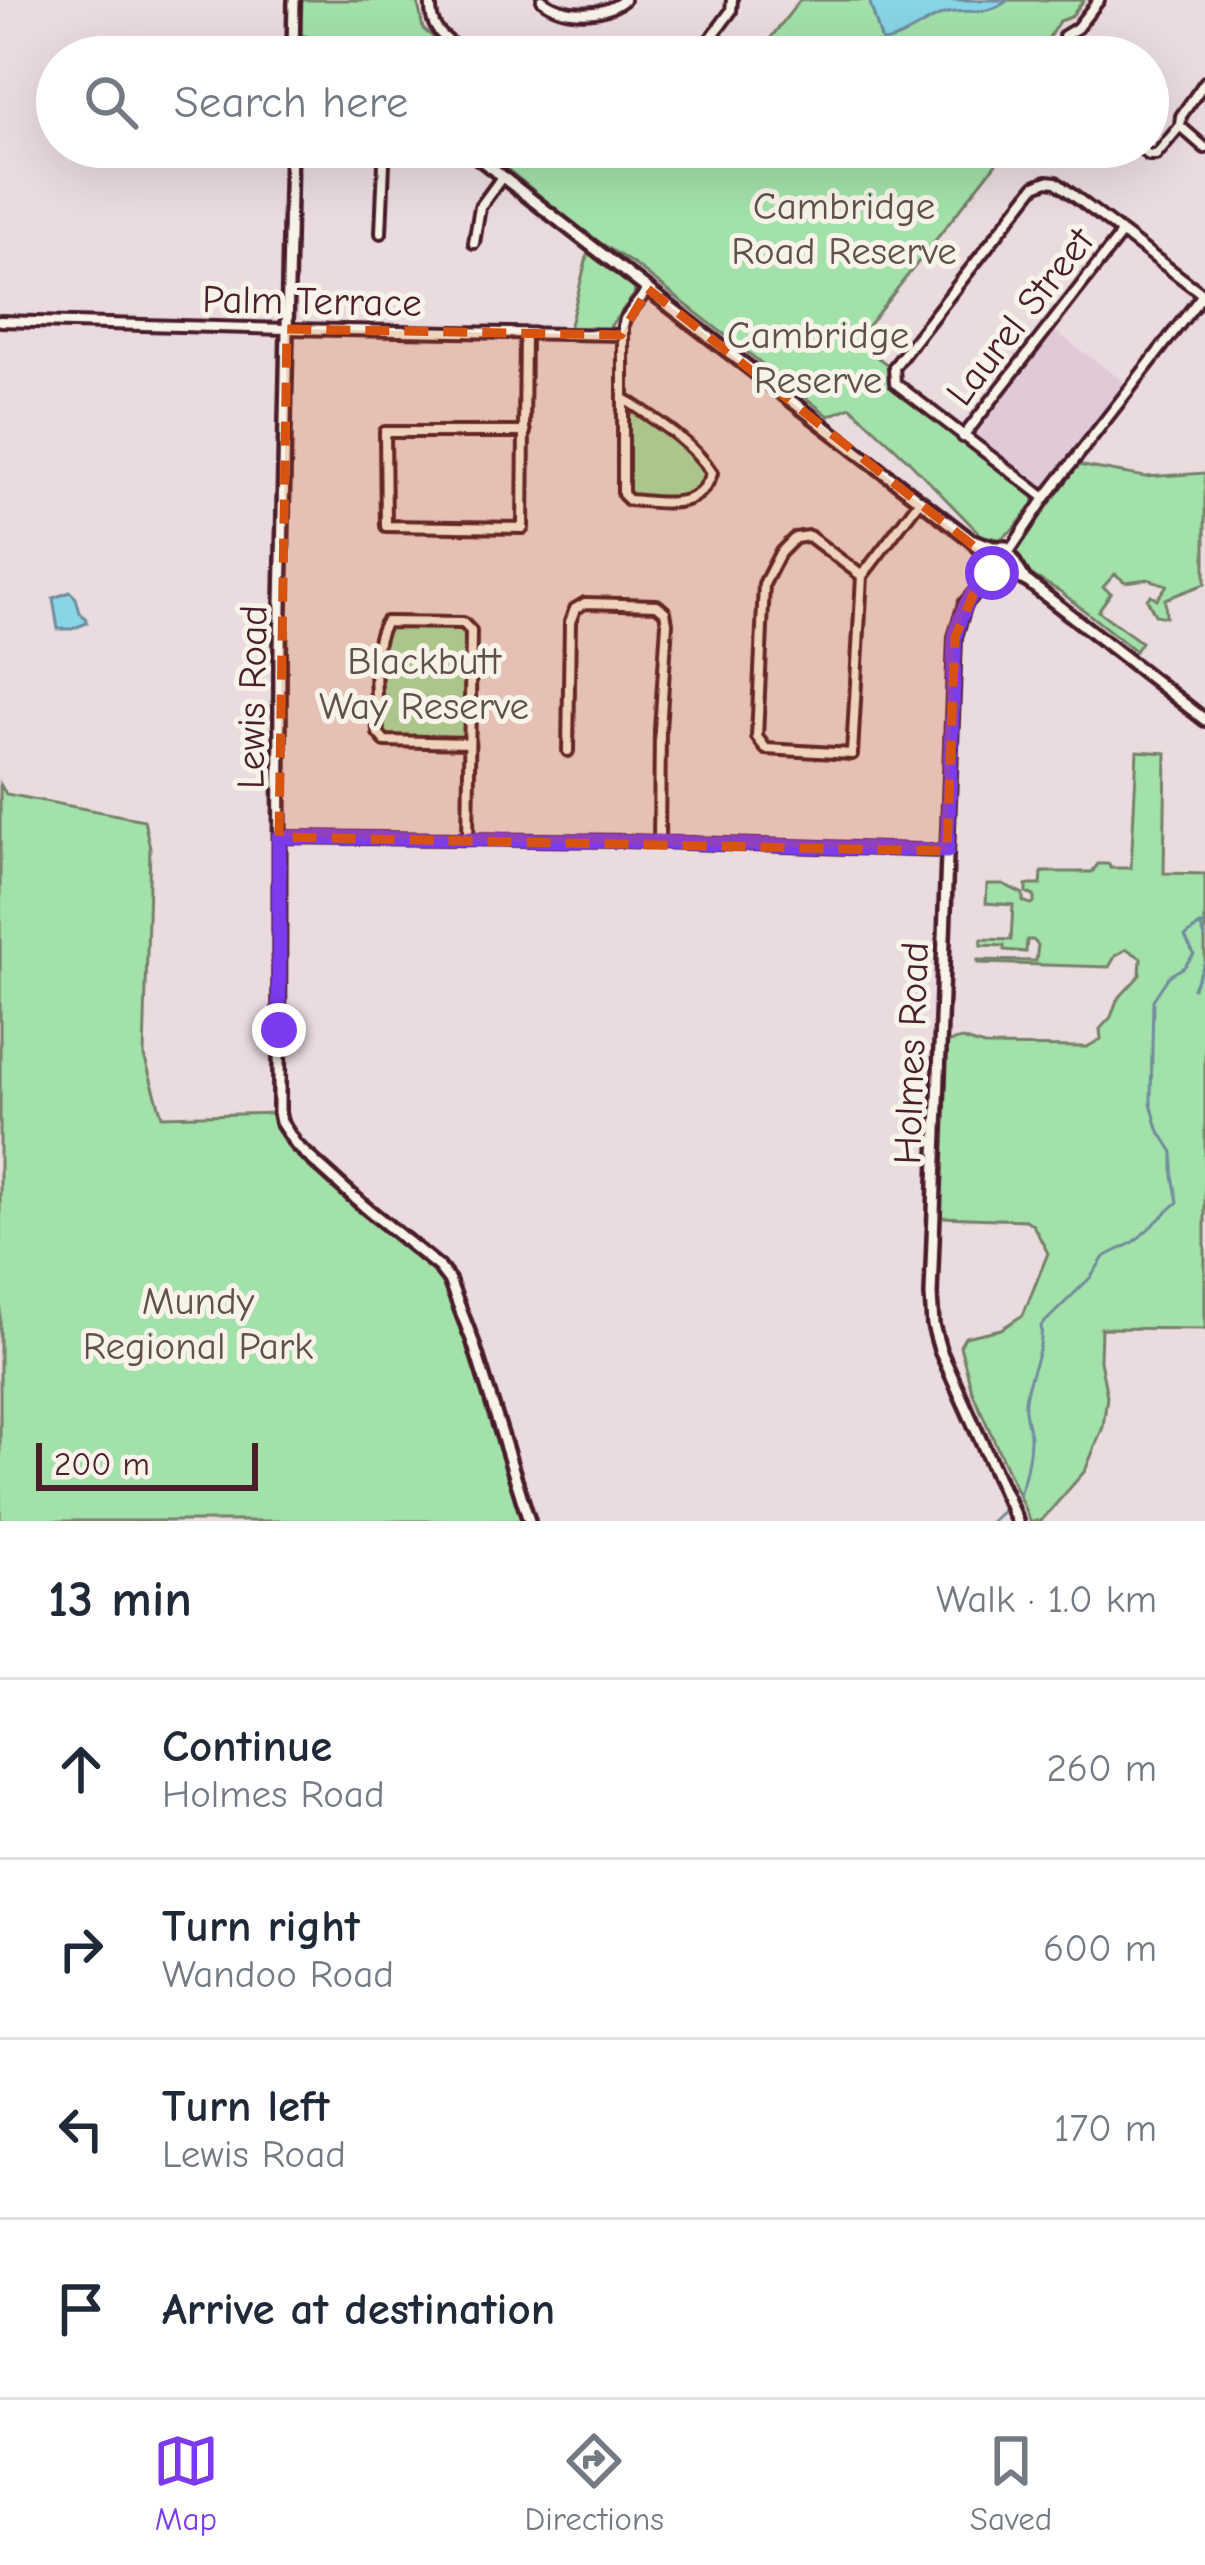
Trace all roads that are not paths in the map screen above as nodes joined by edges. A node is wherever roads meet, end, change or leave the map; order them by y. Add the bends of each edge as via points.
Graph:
1 (295, 0) edge
2 (431, 0) edge
3 (542, 0) edge
4 (623, 0) edge
5 (732, 0) edge
6 (1099, 0) edge
7 (294, 36) edge
8 (444, 36) edge
9 (713, 36) edge
10 (1064, 36) edge
11 (1205, 82) edge
12 (1180, 121) junction
13 (1169, 138) edge
14 (1205, 148) edge
15 (291, 168) edge
16 (384, 168) edge
17 (491, 168) edge
18 (502, 177) junction
19 (381, 232) dead end
20 (1121, 233) junction
21 (474, 243) dead end
22 (648, 289) junction
23 (1204, 294) edge
24 (0, 320) edge
25 (287, 329) junction
26 (525, 334) junction
27 (622, 335) junction
28 (623, 398) junction
29 (525, 432) junction
30 (963, 437) junction
31 (1045, 498) junction
32 (920, 500) junction
33 (999, 556) junction
34 (862, 576) junction
35 (1203, 717) edge
36 (470, 743) junction
37 (568, 751) dead end
38 (279, 837) junction
39 (468, 839) junction
40 (658, 843) junction
41 (947, 851) junction
42 (529, 1521) edge
43 (1017, 1521) edge

1 - 7 street
2 - 8 street via 430,18
3 - 4 street via 561,12 610,11
5 - 9 street
6 - 10 street
11 - 12 street
12 - 13 street
12 - 14 street
15 - 25 street, Lewis Road
16 - 19 street
17 - 18 street
18 - 21 street via 480,207
18 - 22 street
20 - 23 street
20 - 30 street, Laurel Street
20 - 30 street via 1056,182 1035,186 894,367 895,383
22 - 27 street
22 - 32 street
23 - 31 street
24 - 25 street, Palm Terrace
25 - 26 street, Palm Terrace
25 - 38 street, Lewis Road
26 - 27 street, Palm Terrace
26 - 29 street
27 - 28 street
28 - 28 street via 623,494 686,503 699,496 712,473 703,459
29 - 29 street via 523,528 386,526 385,432
30 - 31 street
31 - 33 street
32 - 33 street
32 - 34 street
33 - 35 street
33 - 41 street, Holmes Road via 965,604 955,637
34 - 34 street via 852,754 766,749 757,737 764,584 780,553 809,536
36 - 36 street via 471,631 463,623 386,622 376,654 378,733 385,741
36 - 39 street
37 - 40 street via 574,609 657,605 667,623
38 - 39 street
38 - 42 street, Lewis Road via 281,1122 296,1145 449,1280
39 - 40 street
40 - 41 street
41 - 43 street, Holmes Road via 933,1325

